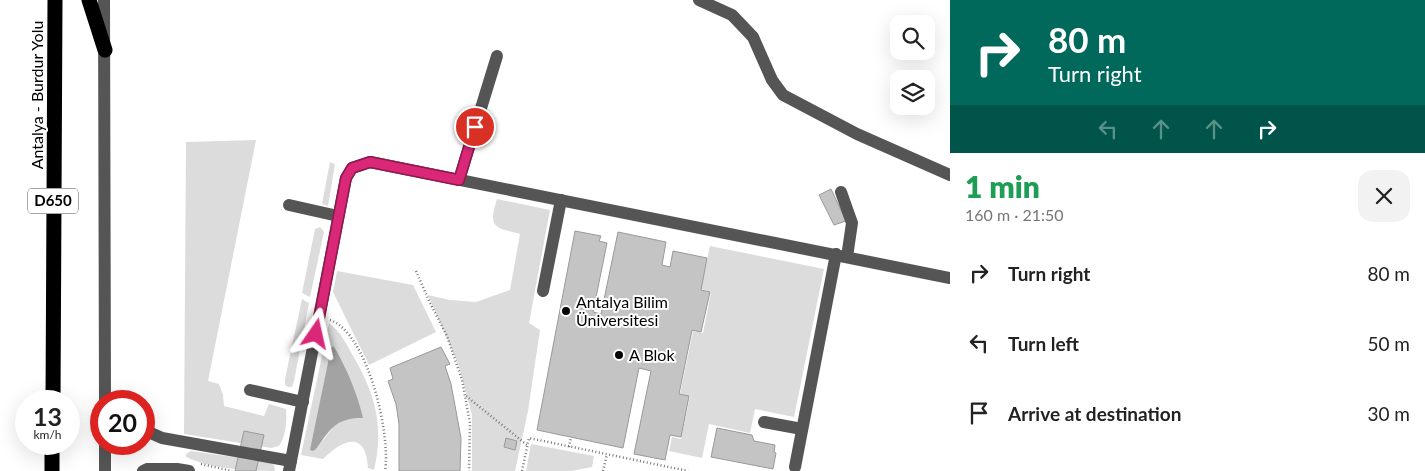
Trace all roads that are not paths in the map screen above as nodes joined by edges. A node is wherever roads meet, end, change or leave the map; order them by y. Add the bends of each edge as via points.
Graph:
1 (55, 0) edge
2 (89, 0) edge
3 (104, 0) edge
4 (699, 0) edge
5 (104, 50) junction
6 (496, 56) dead end
7 (950, 175) edge
8 (459, 180) junction
9 (841, 192) dead end
10 (561, 200) junction
11 (289, 205) dead end
12 (338, 216) junction
13 (841, 256) junction
14 (950, 278) edge
15 (543, 291) dead end
16 (52, 390) edge
17 (105, 390) edge
18 (250, 390) dead end
19 (303, 402) junction
20 (764, 422) dead end
21 (802, 429) junction
22 (155, 435) edge
23 (52, 455) edge
24 (105, 455) edge
25 (290, 466) edge
26 (193, 467) edge
27 (795, 468) dead end
28 (52, 471) edge
29 (106, 471) edge
30 (143, 471) edge

1 - 16 highway, Antalya - Burdur Yolu / D650
2 - 5 highway
3 - 5 street
4 - 7 street via 732,15 753,37 772,80 783,95 857,134
5 - 17 street
6 - 8 street
8 - 10 street
8 - 12 street via 370,162 352,168 346,178
9 - 13 street via 852,223
10 - 13 street
10 - 15 street
11 - 12 street
12 - 19 street
13 - 14 street
13 - 21 street
18 - 19 street
19 - 25 street
20 - 21 street
21 - 27 street
22 - 25 street
23 - 28 highway
24 - 29 street
26 - 30 street

